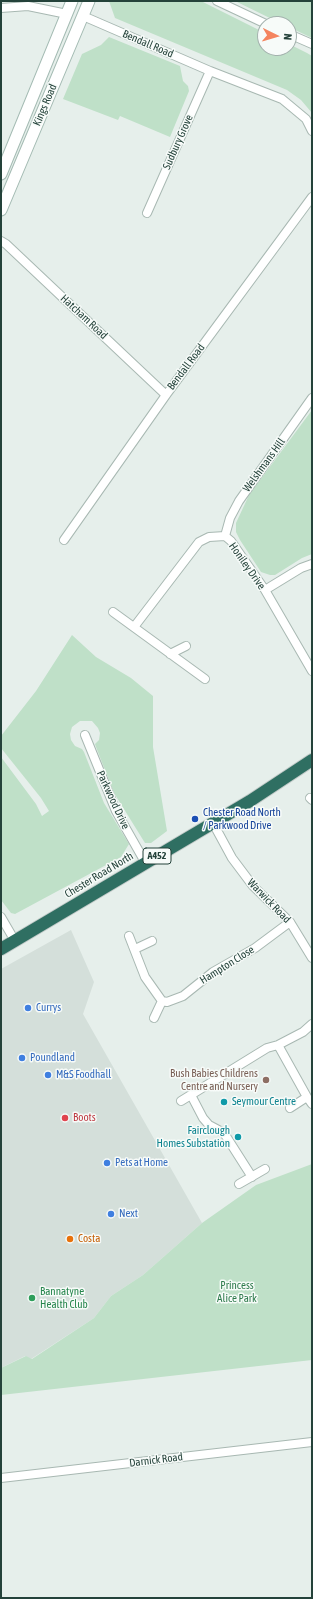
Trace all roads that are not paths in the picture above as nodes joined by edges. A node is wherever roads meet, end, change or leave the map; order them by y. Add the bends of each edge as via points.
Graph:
1 (72, 1) edge
2 (89, 1) edge
3 (217, 1) edge
4 (1, 8) edge
5 (67, 14) junction
6 (83, 16) junction
7 (257, 20) edge
8 (297, 37) edge
9 (312, 44) edge
10 (210, 71) junction
11 (312, 131) edge
12 (1, 174) edge
13 (312, 197) edge
14 (1, 210) edge
15 (147, 213) dead end
16 (1, 242) edge
17 (166, 395) junction
18 (312, 398) edge
19 (225, 536) junction
20 (64, 540) dead end
21 (312, 564) edge
22 (265, 590) junction
23 (113, 612) dead end
24 (134, 627) junction
25 (186, 646) dead end
26 (170, 654) junction
27 (312, 671) edge
28 (205, 679) dead end
29 (85, 735) dead end
30 (312, 760) edge
31 (213, 823) junction
32 (145, 862) junction
33 (1, 917) edge
34 (290, 922) junction
35 (129, 936) dead end
36 (15, 941) junction
37 (152, 941) dead end
38 (1, 949) edge
39 (135, 950) junction
40 (312, 958) edge
41 (162, 1001) junction
42 (154, 1018) dead end
43 (312, 1024) edge
44 (278, 1045) junction
45 (191, 1095) junction
46 (181, 1101) dead end
47 (310, 1101) edge
48 (290, 1108) dead end
49 (265, 1169) dead end
50 (252, 1177) junction
51 (239, 1184) dead end
52 (312, 1442) edge
53 (1, 1478) edge

1 - 5 main road, Kings Road
2 - 6 main road, Kings Road
3 - 7 street
4 - 5 street via 28,6
5 - 12 main road, Kings Road
6 - 10 street, Bendall Road
6 - 14 main road, Kings Road
8 - 9 street
10 - 11 street, Bendall Road via 282,99 306,119
10 - 15 street, Sudbury Grove
13 - 17 street, Bendall Road
16 - 17 street, Hatcham Road
17 - 20 street, Bendall Road
18 - 19 street, Welshmans Hill via 239,501 230,518
19 - 22 street, Honiley Drive
19 - 24 street, Honiley Drive via 209,537 199,542
21 - 22 street
22 - 27 street, Honiley Drive
23 - 24 street
24 - 26 street
25 - 26 street
26 - 28 street
29 - 32 street, Parkwood Drive via 116,811
30 - 31 highway, Chester Road North / A452
31 - 32 highway, Chester Road North / A452
31 - 34 street, Warwick Road via 232,858 253,886
32 - 36 highway, Chester Road North / A452
33 - 36 street
34 - 40 street, Warwick Road
34 - 41 street, Hampton Close via 255,948 213,972 184,996 172,1001
35 - 39 street
36 - 38 highway, Chester Road North / A452
37 - 39 street
39 - 41 street via 145,977
41 - 42 street
43 - 44 street via 303,1032
44 - 45 street via 268,1048
44 - 47 street
45 - 46 street
45 - 50 street via 203,1118 209,1126 224,1133
47 - 48 street
49 - 50 street
50 - 51 street
52 - 53 street, Darnick Road

